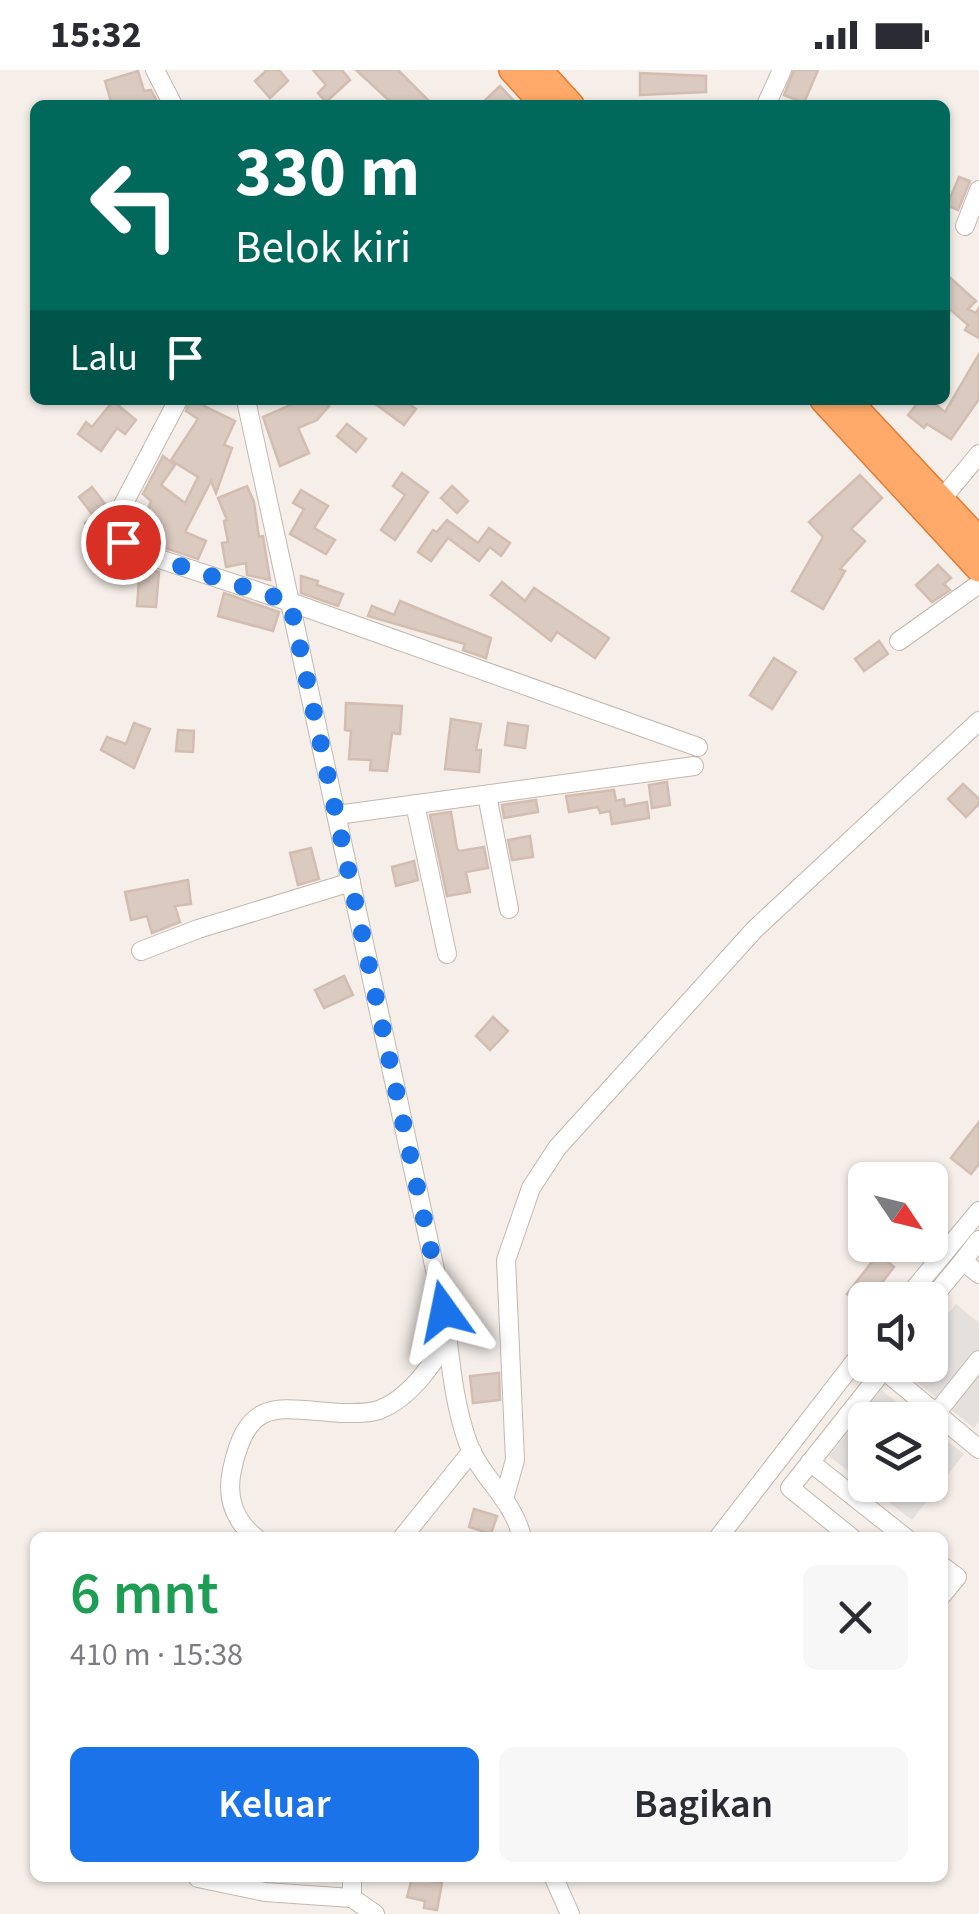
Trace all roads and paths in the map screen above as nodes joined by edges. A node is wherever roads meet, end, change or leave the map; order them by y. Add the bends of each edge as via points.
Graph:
1 (155, 70) edge
2 (512, 70) edge
3 (539, 70) edge
4 (782, 70) edge
5 (170, 100) edge
6 (539, 100) edge
7 (567, 100) edge
8 (768, 100) edge
9 (979, 190) edge
10 (965, 226) dead end
11 (175, 405) edge
12 (251, 405) edge
13 (828, 405) edge
14 (852, 405) edge
15 (979, 454) edge
16 (935, 507) junction
17 (979, 540) edge
18 (979, 568) edge
19 (979, 584) edge
20 (290, 602) junction
21 (900, 640) dead end
22 (979, 721) edge
23 (487, 794) junction
24 (415, 804) junction
25 (336, 815) junction
26 (351, 882) junction
27 (509, 909) dead end
28 (142, 951) dead end
29 (447, 954) dead end
30 (979, 1210) edge
31 (979, 1240) edge
32 (963, 1261) junction
33 (979, 1274) edge
34 (919, 1282) edge
35 (946, 1282) edge
36 (448, 1340) junction
37 (979, 1360) edge
38 (848, 1370) edge
39 (872, 1382) edge
40 (899, 1382) edge
41 (919, 1402) edge
42 (945, 1402) edge
43 (948, 1428) edge
44 (979, 1450) edge
45 (472, 1451) junction
46 (810, 1462) junction
47 (504, 1499) junction
48 (863, 1503) joint
49 (249, 1532) edge
50 (407, 1532) edge
51 (520, 1532) edge
52 (723, 1532) edge
53 (845, 1532) edge
54 (899, 1532) edge
55 (217, 1882) edge
56 (352, 1882) edge
57 (556, 1882) edge
58 (352, 1898) junction
59 (375, 1914) edge
60 (570, 1914) edge

1 - 5 street
2 - 6 highway
3 - 7 highway
4 - 8 street
9 - 10 street
11 - 20 street via 116,518 124,546
12 - 20 street
13 - 16 highway
14 - 16 highway
15 - 16 street
16 - 17 highway
16 - 18 highway
19 - 21 street
20 - 23 street via 696,756
20 - 25 street
22 - 47 street via 755,929 538,1174 506,1260 516,1460
23 - 24 street
23 - 27 street
24 - 25 street
24 - 29 street
25 - 26 street
26 - 28 street
26 - 36 street
30 - 34 street
31 - 32 street
32 - 33 street
32 - 35 street
36 - 45 street
36 - 49 street via 424,1376 378,1411 275,1409 257,1416 238,1442 230,1480 230,1506
37 - 42 street
38 - 52 street
39 - 46 street
40 - 41 street
43 - 44 street
45 - 47 street
45 - 50 street
46 - 48 street
46 - 53 street via 790,1488
47 - 51 street
48 - 54 street
55 - 58 street
56 - 58 street
57 - 60 street
58 - 59 street

